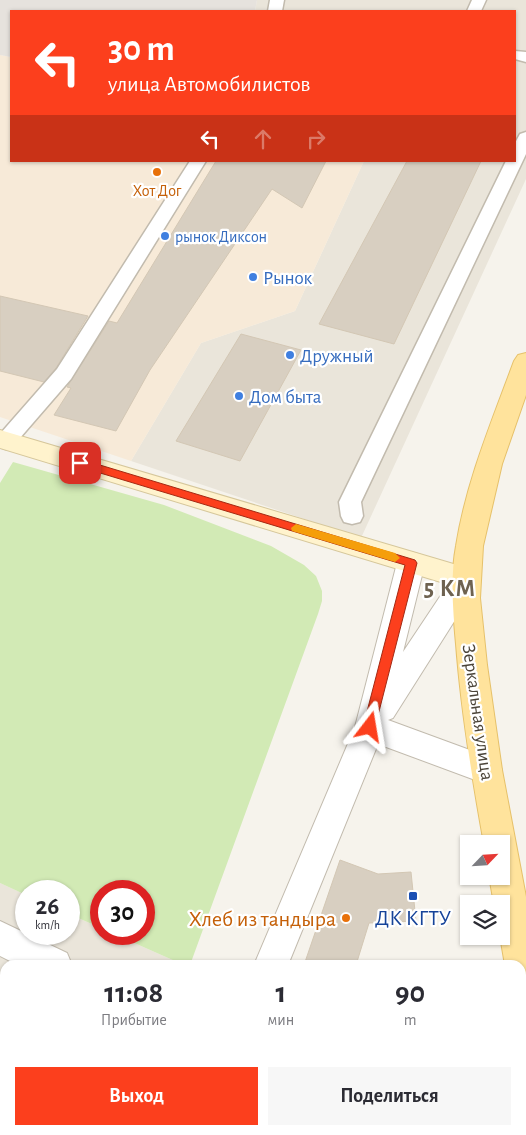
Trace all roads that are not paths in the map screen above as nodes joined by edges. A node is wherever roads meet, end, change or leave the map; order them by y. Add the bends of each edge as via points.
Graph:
1 (526, 137) edge
2 (516, 158) edge
3 (197, 162) edge
4 (514, 162) edge
5 (526, 361) edge
6 (3, 440) edge
7 (352, 516) dead end
8 (411, 563) junction
9 (467, 579) junction
10 (370, 727) junction
11 (486, 770) junction
12 (498, 835) edge
13 (507, 885) edge
14 (0, 938) edge
15 (45, 960) edge
16 (273, 960) edge
17 (521, 960) edge

1 - 2 lane
3 - 6 lane via 64,374
4 - 7 lane via 350,502
5 - 9 main road, Зеркальная улица via 489,464 469,546
6 - 8 street
8 - 9 street
8 - 10 street
9 - 10 street
9 - 11 main road, Зеркальная улица via 472,666
10 - 11 street
10 - 16 street
11 - 12 main road, Зеркальная улица
13 - 17 main road
14 - 15 street

